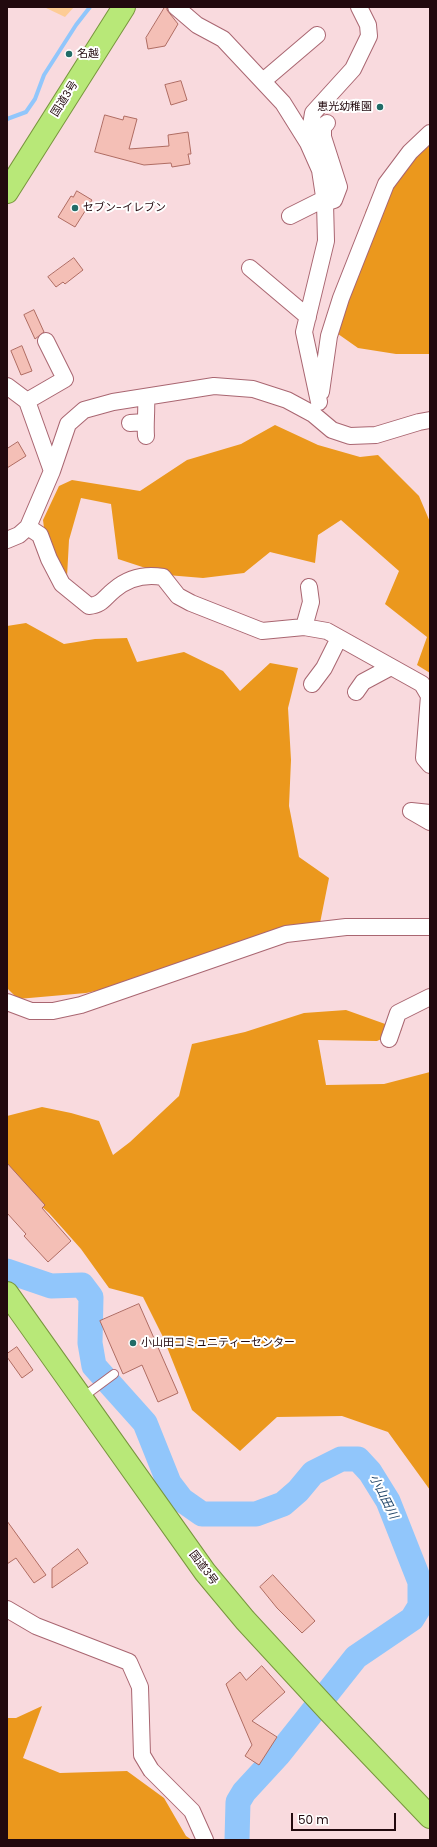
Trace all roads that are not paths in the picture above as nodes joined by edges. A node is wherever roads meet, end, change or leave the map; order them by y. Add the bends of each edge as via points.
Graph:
1 (124, 7) edge
2 (176, 7) edge
3 (359, 7) edge
4 (317, 35) dead end
5 (263, 81) junction
6 (327, 123) dead end
7 (430, 135) edge
8 (308, 143) junction
9 (7, 192) edge
10 (324, 201) junction
11 (290, 216) dead end
12 (250, 268) dead end
13 (308, 317) junction
14 (46, 341) dead end
15 (7, 386) edge
16 (146, 397) junction
17 (27, 401) junction
18 (316, 408) junction
19 (430, 420) edge
20 (140, 427) dead end
21 (52, 471) junction
22 (28, 527) junction
23 (7, 540) edge
24 (309, 587) dead end
25 (304, 627) junction
26 (339, 638) junction
27 (391, 667) junction
28 (312, 684) dead end
29 (356, 692) dead end
30 (430, 765) edge
31 (430, 813) edge
32 (430, 822) edge
33 (430, 927) edge
34 (430, 997) edge
35 (7, 1002) edge
36 (389, 1039) dead end
37 (7, 1293) edge
38 (114, 1374) dead end
39 (81, 1399) junction
40 (7, 1609) edge
41 (430, 1816) edge
42 (205, 1840) edge

1 - 9 highway, 国道3号
2 - 5 street via 197,25 223,39
3 - 8 street via 368,25 369,36 353,69 312,113
4 - 5 street
5 - 8 street via 283,103
6 - 10 street via 322,127 323,137 339,187 334,200
7 - 18 street via 410,152 386,184 372,216 329,336
8 - 10 street via 320,170
10 - 11 street
10 - 13 street via 326,241
12 - 13 street
13 - 18 street via 304,332
14 - 17 street via 65,379
15 - 17 street
16 - 18 street via 214,386 253,389
16 - 20 street via 148,412
16 - 21 street via 84,410 68,424
17 - 21 street
18 - 19 street via 332,430 350,436 376,435
21 - 22 street
22 - 23 street via 19,535
22 - 25 street via 40,535 49,560 62,584 89,606 98,605 114,589 131,580 149,575 163,577 178,596 191,603 262,631
24 - 25 street via 311,602
25 - 26 street via 327,631
26 - 27 street
26 - 28 street via 324,668
27 - 29 street via 363,682
27 - 30 street via 422,684 429,696 424,758
31 - 32 street via 411,812
33 - 35 street via 346,928 286,934 81,1004 53,1011 31,1011
34 - 36 street via 398,1013
37 - 39 highway, 国道3号
38 - 39 lane
39 - 41 highway, 国道3号 via 205,1572 245,1620
40 - 42 street via 36,1626 129,1662 140,1687 142,1755 151,1770 192,1811

